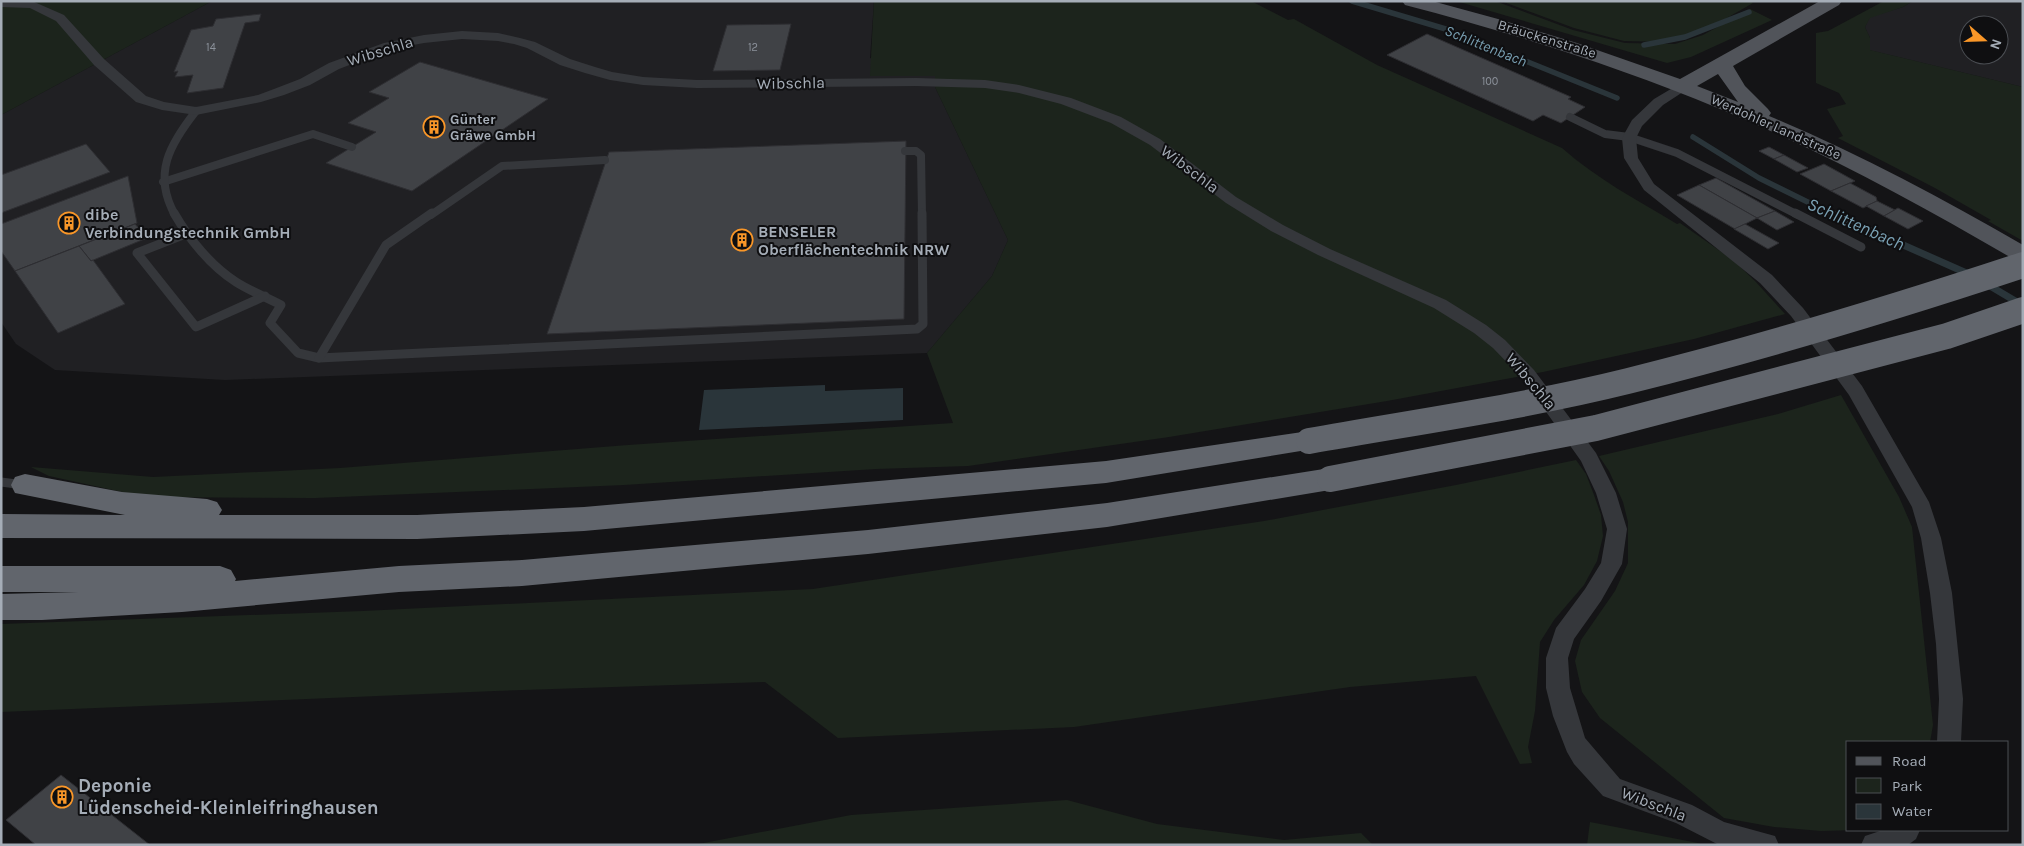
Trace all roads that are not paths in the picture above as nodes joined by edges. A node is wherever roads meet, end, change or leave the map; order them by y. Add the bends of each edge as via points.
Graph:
1 (1411, 1) edge
2 (1833, 1) edge
3 (1, 3) edge
4 (1722, 63) junction
5 (1680, 87) junction
6 (196, 111) junction
7 (1570, 117) dead end
8 (1772, 122) junction
9 (1629, 137) junction
10 (352, 147) dead end
11 (905, 151) dead end
12 (605, 160) dead end
13 (163, 182) junction
14 (188, 233) junction
15 (1861, 247) dead end
16 (2023, 255) edge
17 (2023, 265) edge
18 (265, 296) junction
19 (2023, 310) edge
20 (320, 358) junction
21 (13, 484) edge
22 (1, 526) edge
23 (417, 528) junction
24 (1, 579) edge
25 (399, 579) junction
26 (1, 607) edge
27 (1949, 741) edge
28 (1906, 831) edge
29 (1766, 845) edge
30 (1874, 845) edge

1 - 5 main road, Bräuckenstraße via 1559,42
2 - 4 main road, Werdohler Landstraße
3 - 6 street, Wibschla via 32,6 60,18 99,62 141,99
4 - 5 main road, Werdohler Landstraße
4 - 8 main road via 1730,82 1740,94
5 - 8 main road, Werdohler Landstraße
5 - 9 street via 1662,98
6 - 13 lane via 173,145 166,161
6 - 29 street, Wibschla via 279,92 334,66 388,46 424,38 462,35 516,41 590,70 643,81 697,84 977,84 1019,89 1066,101 1116,120 1155,142 1231,200 1277,228 1440,304 1499,344 1528,374 1589,458 1606,493 1617,529 1611,564 1593,596 1564,635 1557,658 1558,688 1576,744 1612,788 1683,814 1720,833
7 - 9 lane via 1605,134
8 - 16 main road, Werdohler Landstraße via 1880,175
9 - 15 lane via 1677,153
9 - 27 street via 1629,149 1636,168 1649,187 1766,279 1797,312 1856,391 1922,508 1931,538 1947,644 1951,699
10 - 13 lane via 313,134
11 - 20 lane via 916,151 921,155 923,324 917,330
12 - 20 lane via 502,166 386,245
13 - 14 lane via 174,215
14 - 18 lane via 224,274
14 - 18 lane via 137,254 196,326
17 - 23 highway, bridge via 1891,309 1628,381 1530,402 1309,441 1106,472 593,518
18 - 20 lane via 281,305 270,323 298,353
19 - 25 highway, bridge via 1947,336 1596,428 1330,479 1107,515 878,541 532,572
21 - 23 highway via 122,504
22 - 23 highway
24 - 25 highway
25 - 26 highway via 182,599
28 - 30 street via 1896,838

